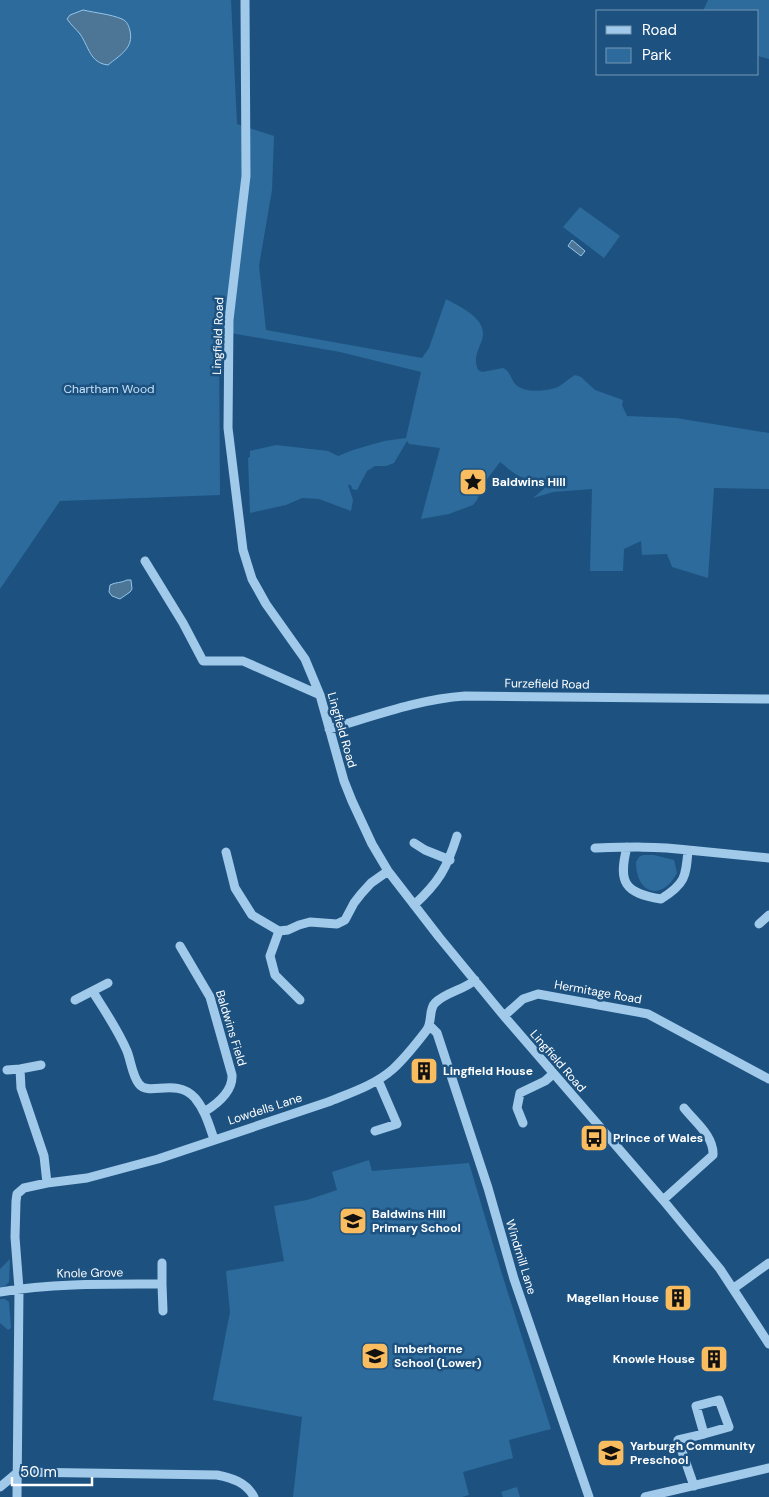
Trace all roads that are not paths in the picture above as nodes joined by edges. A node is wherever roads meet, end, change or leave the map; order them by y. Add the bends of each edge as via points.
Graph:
1 (245, 0) edge
2 (145, 561) dead end
3 (320, 694) junction
4 (769, 699) edge
5 (330, 729) junction
6 (457, 836) dead end
7 (414, 843) dead end
8 (627, 847) junction
9 (596, 848) dead end
10 (688, 850) junction
11 (226, 852) dead end
12 (769, 858) edge
13 (450, 860) junction
14 (388, 871) junction
15 (414, 905) junction
16 (769, 915) edge
17 (759, 924) dead end
18 (279, 931) junction
19 (180, 946) dead end
20 (475, 980) junction
21 (108, 984) dead end
22 (92, 992) junction
23 (75, 1000) dead end
24 (300, 1000) dead end
25 (504, 1016) junction
26 (430, 1026) junction
27 (41, 1065) dead end
28 (20, 1069) junction
29 (7, 1070) dead end
30 (553, 1074) junction
31 (769, 1079) edge
32 (378, 1080) junction
33 (684, 1108) dead end
34 (204, 1112) junction
35 (523, 1123) dead end
36 (375, 1131) dead end
37 (214, 1139) junction
38 (47, 1182) junction
39 (663, 1200) junction
40 (162, 1263) dead end
41 (769, 1263) edge
42 (162, 1284) junction
43 (734, 1288) junction
44 (19, 1289) junction
45 (0, 1292) edge
46 (163, 1311) dead end
47 (769, 1344) edge
48 (704, 1434) dead end
49 (769, 1468) edge
50 (18, 1472) junction
51 (694, 1486) junction
52 (0, 1487) edge
53 (18, 1497) edge
54 (254, 1497) edge
55 (589, 1497) edge
56 (646, 1497) edge

1 - 3 street, Lingfield Road via 246,176 229,320 228,428 243,550 252,579 304,659
2 - 3 street via 203,660 243,661
3 - 5 street, Lingfield Road
4 - 5 street, Furzefield Road via 445,697
5 - 14 street, Lingfield Road via 352,801
6 - 13 street
7 - 13 street
8 - 9 street
8 - 10 street via 659,846
8 - 10 street via 624,879 631,890 660,899 675,890 686,873
10 - 12 street
11 - 18 street via 235,888 252,915
13 - 15 street via 435,885
14 - 15 street, Lingfield Road
14 - 18 street via 361,894 345,920 330,925 310,922
15 - 20 street, Lingfield Road
16 - 17 street
18 - 24 street via 270,956 275,975
19 - 34 street, Baldwins Field via 210,996 232,1075 233,1083 227,1092
20 - 25 street, Lingfield Road
20 - 26 street, Lowdells Lane via 436,1002 432,1007
21 - 22 street
22 - 23 street
22 - 34 street via 128,1052 139,1084 145,1088 184,1090 194,1097
25 - 30 street, Lingfield Road
25 - 31 street, Hermitage Road via 523,999 538,994 648,1014
26 - 32 street, Lowdells Lane via 393,1069
26 - 55 street, Windmill Lane via 437,1033 514,1279
27 - 28 street
28 - 29 street
28 - 38 street via 21,1088 44,1156
30 - 35 street via 520,1093 517,1108
30 - 39 street, Lingfield Road
32 - 36 street via 397,1124
32 - 37 street, Lowdells Lane via 328,1102
33 - 39 street via 711,1140 713,1155
34 - 37 street
37 - 38 street, Lowdells Lane via 158,1159 87,1178
38 - 44 street, Lowdells Lane via 24,1188 16,1201
39 - 43 street, Lingfield Road
40 - 42 street
41 - 43 street
42 - 44 street, Knole Grove
42 - 46 street
43 - 47 street, Lingfield Road
44 - 45 street, Knole Grove
44 - 50 street
48 - 51 street via 678,1440
49 - 51 street
50 - 52 street
50 - 53 street
50 - 54 street via 217,1475 236,1479
51 - 56 street

